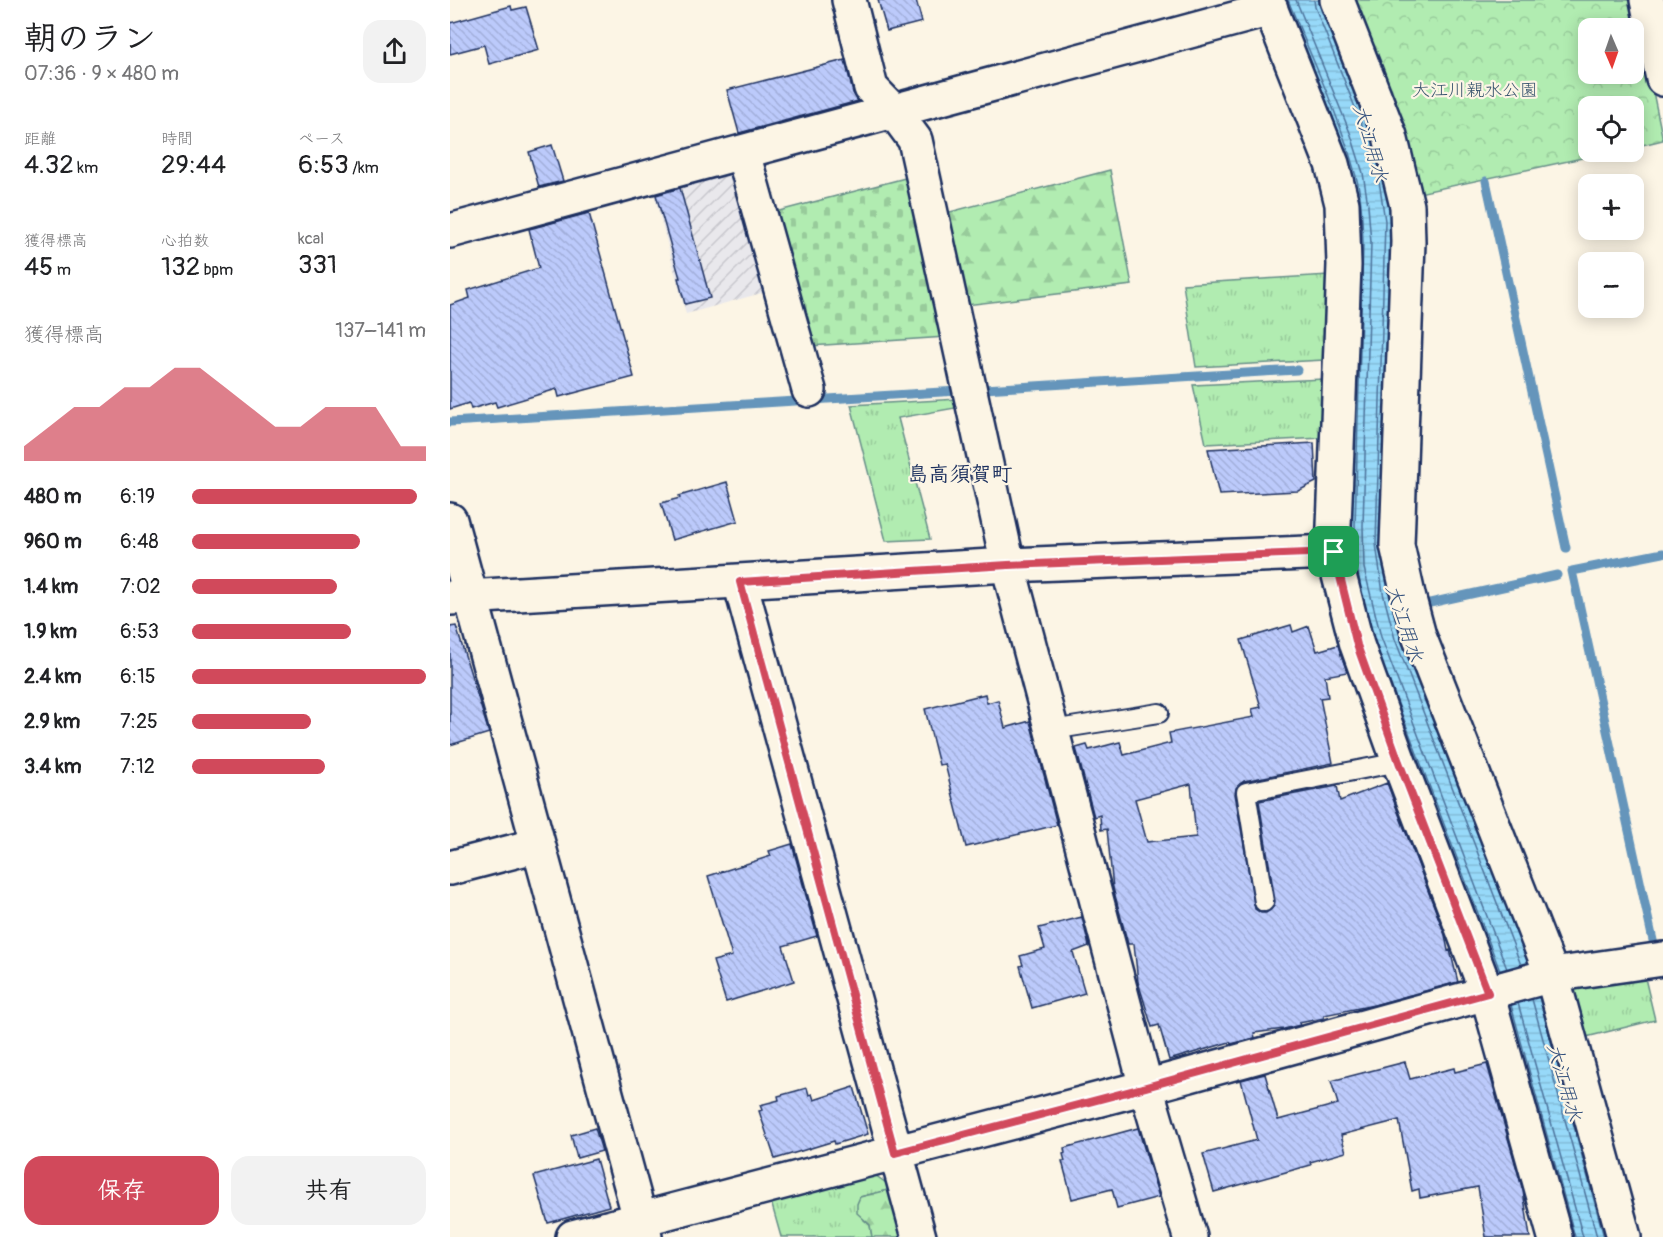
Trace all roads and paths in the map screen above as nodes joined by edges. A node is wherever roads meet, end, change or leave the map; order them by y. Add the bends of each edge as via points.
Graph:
1 (849, 0) edge
2 (1337, 0) edge
3 (1647, 0) edge
4 (1269, 5) edge
5 (1663, 79) edge
6 (895, 113) junction
7 (743, 153) junction
8 (450, 231) edge
9 (809, 390) dead end
10 (450, 520) edge
11 (1334, 552) junction
12 (1008, 565) junction
13 (740, 582) junction
14 (460, 597) edge
15 (1159, 712) dead end
16 (1052, 730) junction
17 (1399, 762) junction
18 (538, 845) junction
19 (450, 868) edge
20 (1264, 902) dead end
21 (1663, 960) edge
22 (1548, 976) junction
23 (1493, 992) junction
24 (1146, 1087) junction
25 (895, 1153) junction
26 (642, 1228) edge
27 (573, 1237) edge
28 (919, 1237) edge
29 (1190, 1237) edge
30 (1555, 1237) edge
31 (1624, 1237) edge

1 - 6 street via 871,88
2 - 22 street via 1390,136 1407,206 1397,545 1408,598
3 - 5 street
4 - 6 street
4 - 11 street via 1332,164 1342,204 1344,266
6 - 7 street
6 - 12 street via 915,140
7 - 8 street
7 - 9 street
10 - 14 street
11 - 12 street
11 - 17 street via 1357,645
12 - 13 street
12 - 16 street
13 - 14 street
13 - 25 street
14 - 18 street
15 - 16 lane
16 - 24 street
17 - 20 lane via 1246,792
17 - 23 street
18 - 19 street
18 - 26 street
21 - 22 street
22 - 23 street
22 - 31 street
23 - 24 street
23 - 30 street
24 - 25 street
24 - 29 street
25 - 26 street
25 - 28 street
26 - 27 street

